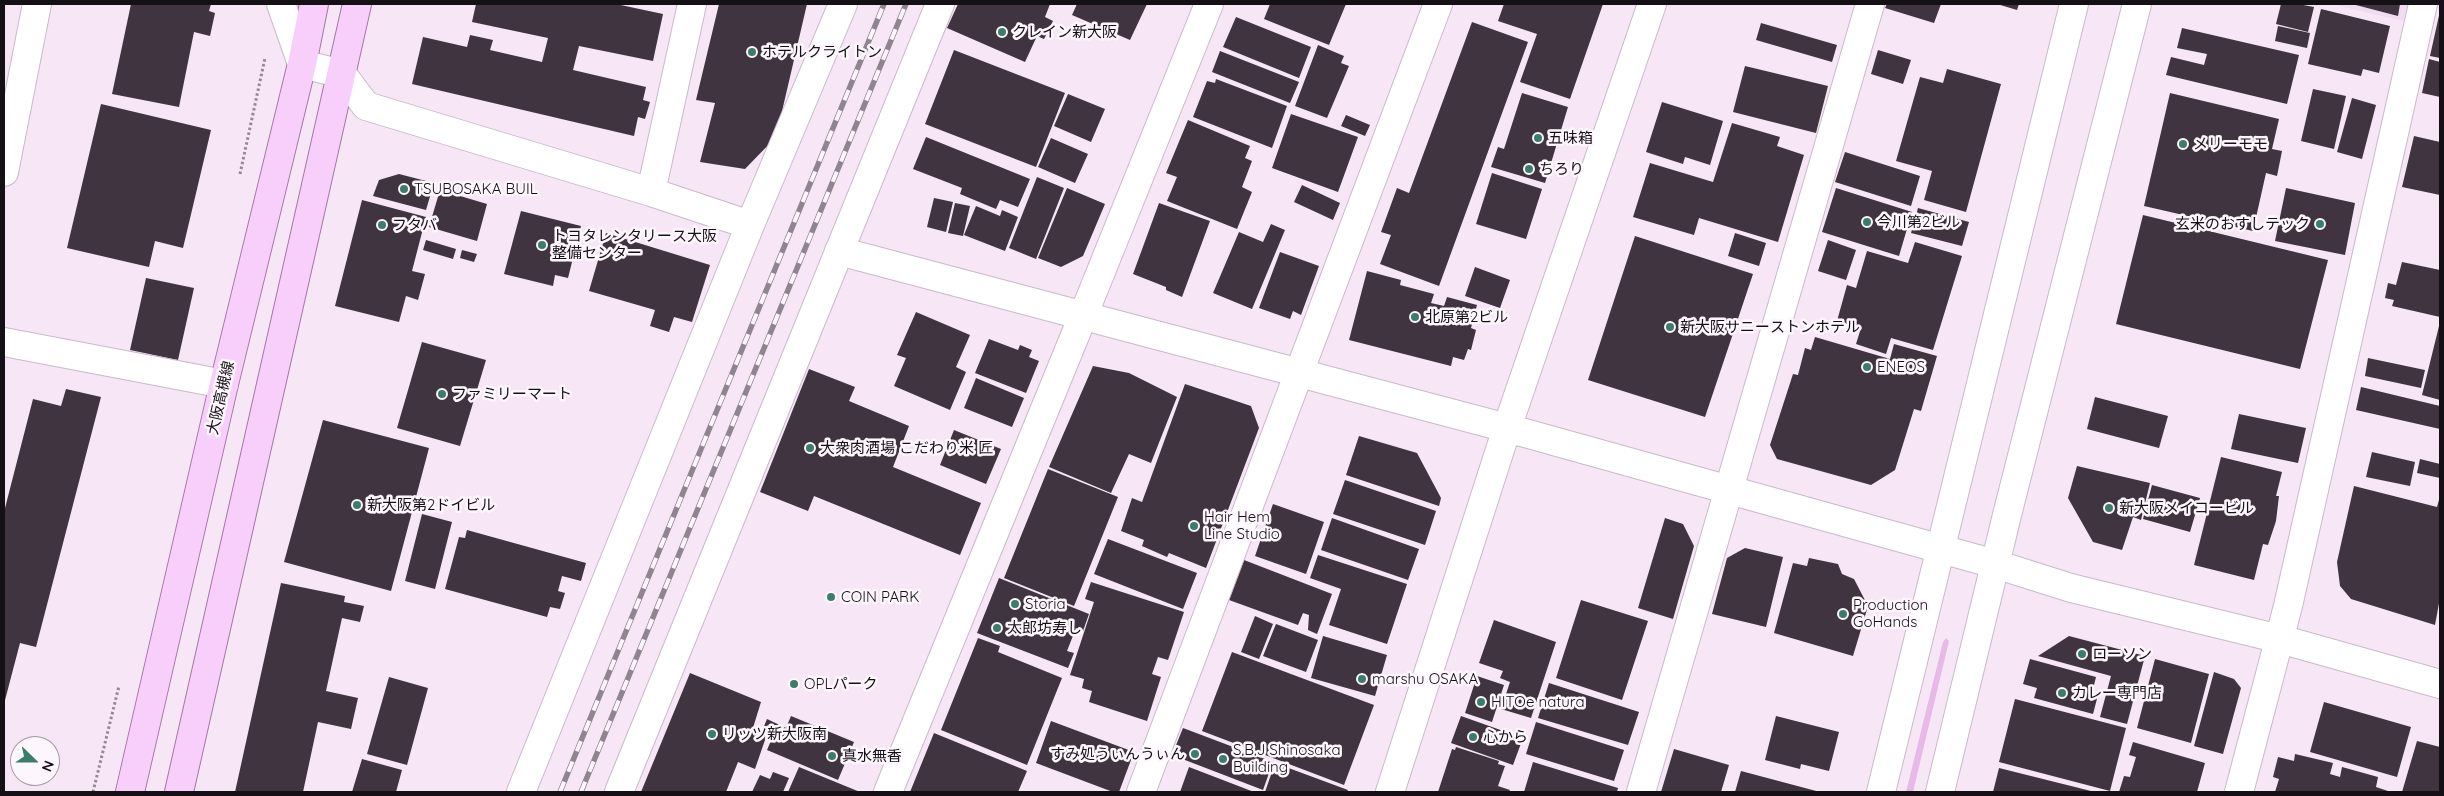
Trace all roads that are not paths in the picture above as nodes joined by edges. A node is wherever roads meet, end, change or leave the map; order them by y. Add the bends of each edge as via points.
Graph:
1 (37, 4) edge
2 (281, 4) edge
3 (314, 4) edge
4 (357, 4) edge
5 (692, 4) edge
6 (843, 4) edge
7 (940, 4) edge
8 (1209, 4) edge
9 (1438, 4) edge
10 (1652, 4) edge
11 (1870, 4) edge
12 (2074, 4) edge
13 (2137, 4) edge
14 (2423, 4) edge
15 (302, 64) junction
16 (342, 74) junction
17 (4, 172) edge
18 (651, 192) junction
19 (750, 225) junction
20 (839, 251) junction
21 (1083, 316) junction
22 (4, 342) edge
23 (1299, 374) junction
24 (224, 384) junction
25 (1507, 428) junction
26 (1731, 490) junction
27 (1940, 549) junction
28 (1995, 564) junction
29 (2280, 640) junction
30 (2440, 684) edge
31 (130, 792) edge
32 (179, 792) edge
33 (521, 792) edge
34 (619, 792) edge
35 (888, 792) edge
36 (1141, 792) edge
37 (1390, 792) edge
38 (1641, 792) edge
39 (1881, 792) edge
40 (1940, 792) edge
41 (2238, 792) edge

1 - 17 street
2 - 15 street
3 - 15 main road, 大阪高槻線
4 - 16 main road
5 - 18 street
6 - 19 street
7 - 20 street
8 - 21 street
9 - 23 street
10 - 25 street
11 - 26 street
12 - 27 street
13 - 28 street
14 - 29 street
15 - 16 street
15 - 24 main road, 大阪高槻線
16 - 18 street via 366,106
16 - 32 main road
18 - 19 street
19 - 33 street
20 - 21 street
20 - 34 street
21 - 23 street
21 - 35 street
22 - 24 street
23 - 25 street
23 - 36 street
24 - 31 main road, 大阪高槻線
25 - 26 street
25 - 37 street
26 - 27 street
26 - 38 street
27 - 28 street
27 - 39 street
28 - 29 street via 2072,588
28 - 40 street
29 - 30 street
29 - 41 street

